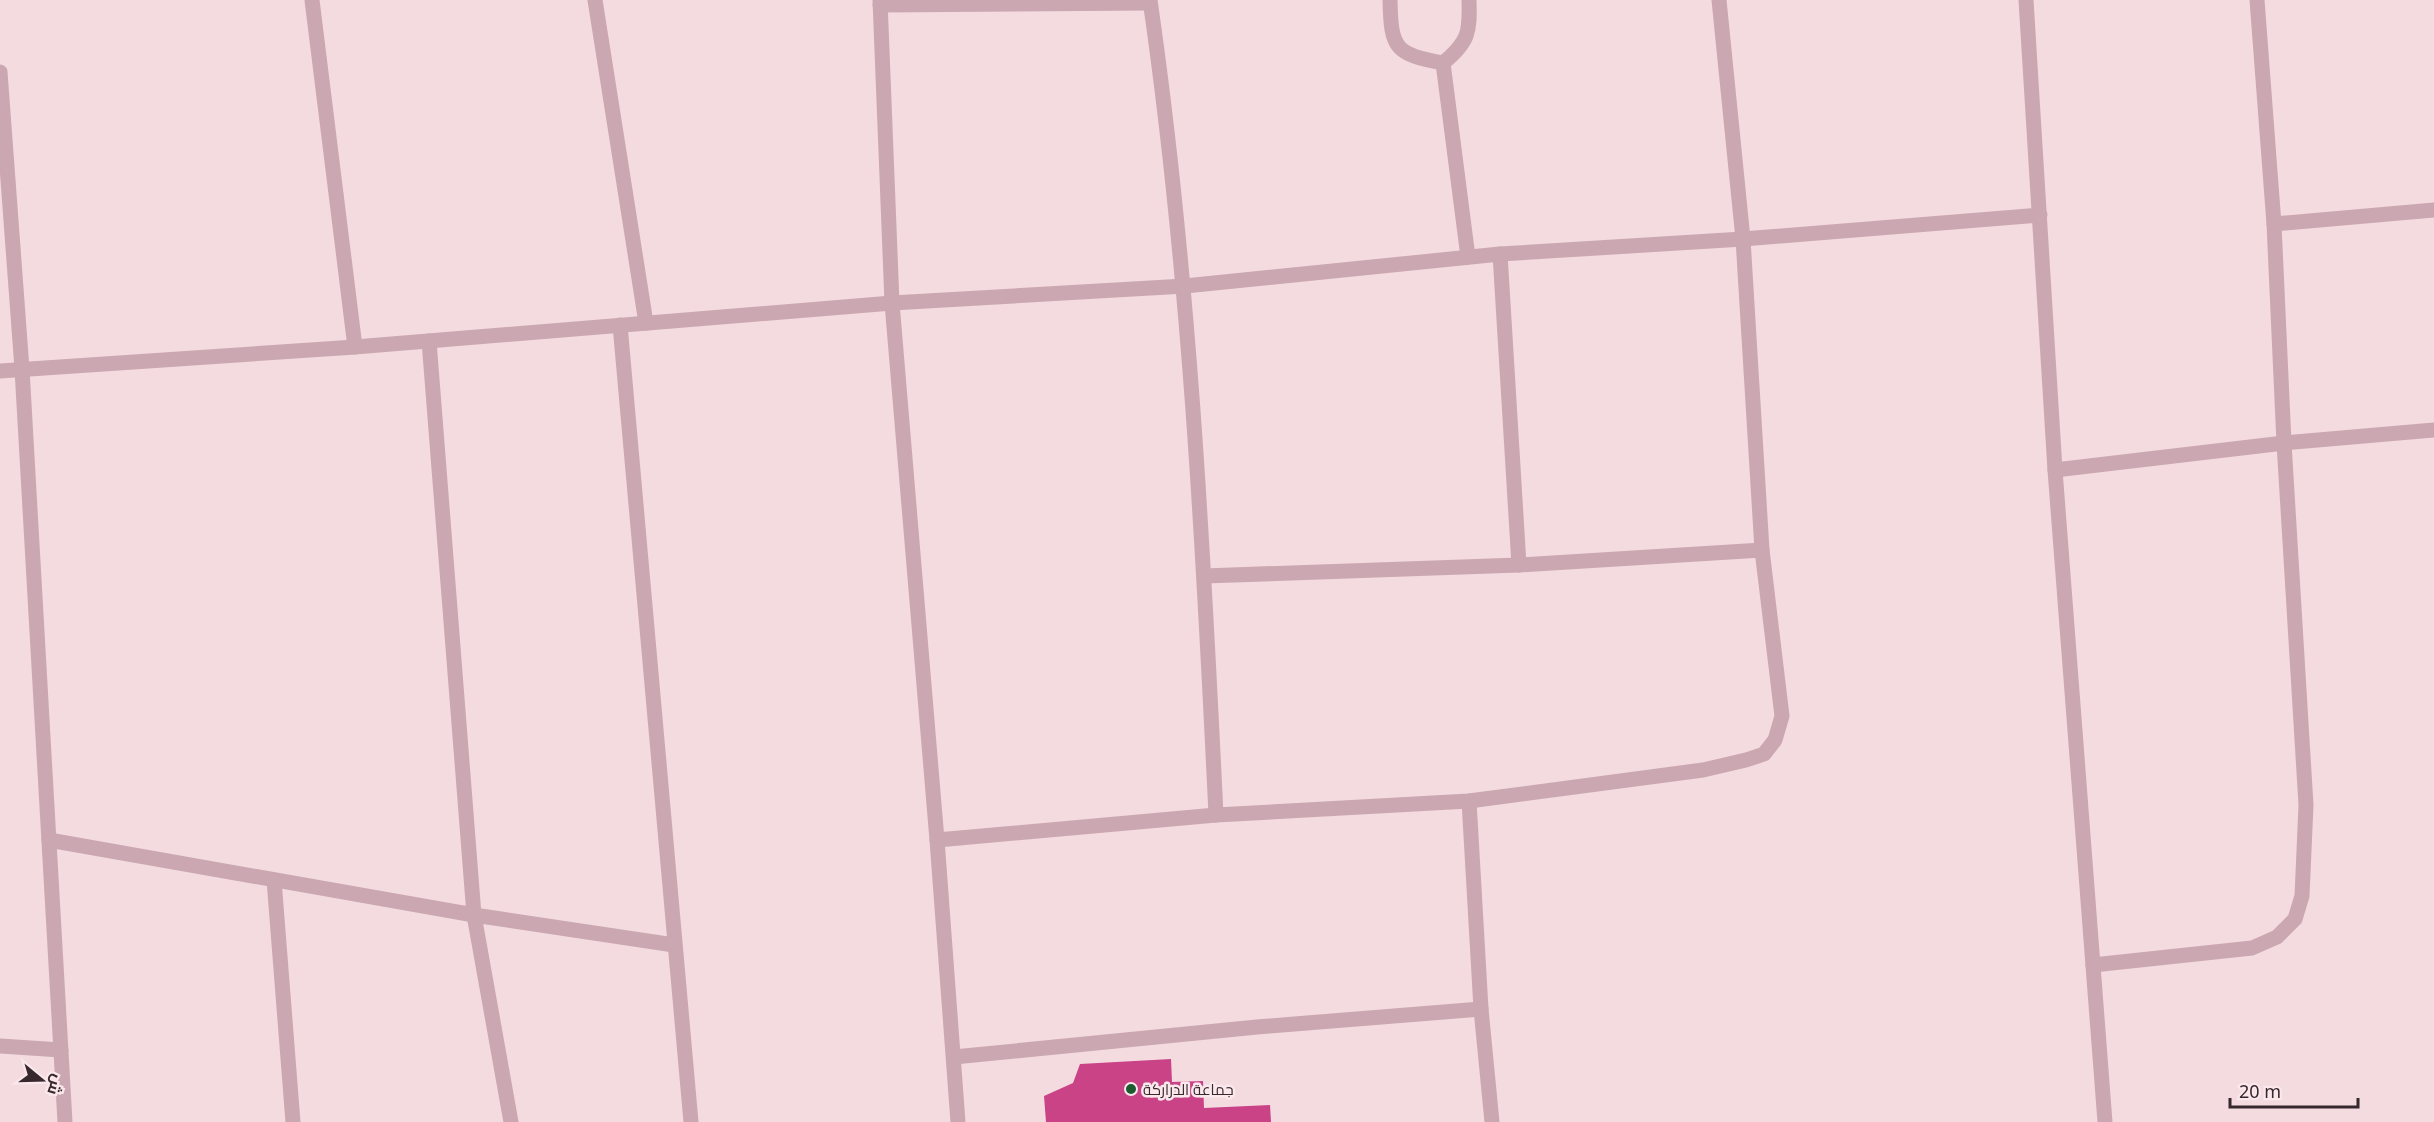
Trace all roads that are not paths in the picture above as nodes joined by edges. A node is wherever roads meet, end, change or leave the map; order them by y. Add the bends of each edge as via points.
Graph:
1 (312, 0) edge
2 (595, 0) edge
3 (1390, 0) edge
4 (1469, 0) edge
5 (1719, 0) edge
6 (2026, 0) edge
7 (2257, 0) edge
8 (1150, 1) edge
9 (880, 2) edge
10 (1443, 63) junction
11 (0, 72) edge
12 (2434, 210) edge
13 (2040, 215) junction
14 (2274, 225) junction
15 (1743, 239) junction
16 (1500, 254) junction
17 (1468, 257) junction
18 (1185, 286) junction
19 (892, 303) junction
20 (646, 322) junction
21 (621, 325) junction
22 (429, 341) junction
23 (355, 347) junction
24 (22, 369) junction
25 (0, 371) edge
26 (2434, 430) edge
27 (2284, 443) junction
28 (2055, 470) junction
29 (1762, 550) junction
30 (1519, 565) junction
31 (1204, 576) junction
32 (1469, 801) junction
33 (1216, 815) junction
34 (49, 840) junction
35 (937, 840) junction
36 (274, 880) junction
37 (474, 915) junction
38 (674, 945) junction
39 (2094, 965) junction
40 (1481, 1009) junction
41 (0, 1046) edge
42 (61, 1050) junction
43 (954, 1057) junction
44 (65, 1122) edge
45 (293, 1122) edge
46 (511, 1122) edge
47 (691, 1122) edge
48 (958, 1122) edge
49 (1492, 1122) edge
50 (2105, 1122) edge

1 - 23 street
2 - 20 street
3 - 10 street via 1396,44 1406,54
4 - 10 street via 1470,28 1465,41
5 - 15 street
6 - 13 street
7 - 14 street
8 - 9 street
8 - 18 street
9 - 19 street
10 - 17 street
11 - 24 street
12 - 14 street
13 - 15 street
13 - 28 street
14 - 27 street
15 - 16 street
15 - 29 street
16 - 17 street
16 - 30 street
17 - 18 street
18 - 19 street
18 - 31 street
19 - 20 street
19 - 35 street
20 - 21 street
21 - 22 street
21 - 38 street
22 - 23 street
22 - 37 street
23 - 24 street
24 - 25 street
24 - 34 street
26 - 27 street
27 - 28 street
27 - 39 street via 2306,805 2302,896 2295,920 2277,937 2252,948
28 - 39 street
29 - 30 street
29 - 32 street via 1782,716 1775,741 1764,754 1703,770
30 - 31 street
31 - 33 street
32 - 33 street
32 - 40 street
33 - 35 street
34 - 36 street
34 - 42 street
35 - 43 street
36 - 37 street
36 - 45 street
37 - 38 street
37 - 46 street
38 - 47 street
39 - 50 street
40 - 43 street
40 - 49 street
41 - 42 street
42 - 44 street
43 - 48 street

